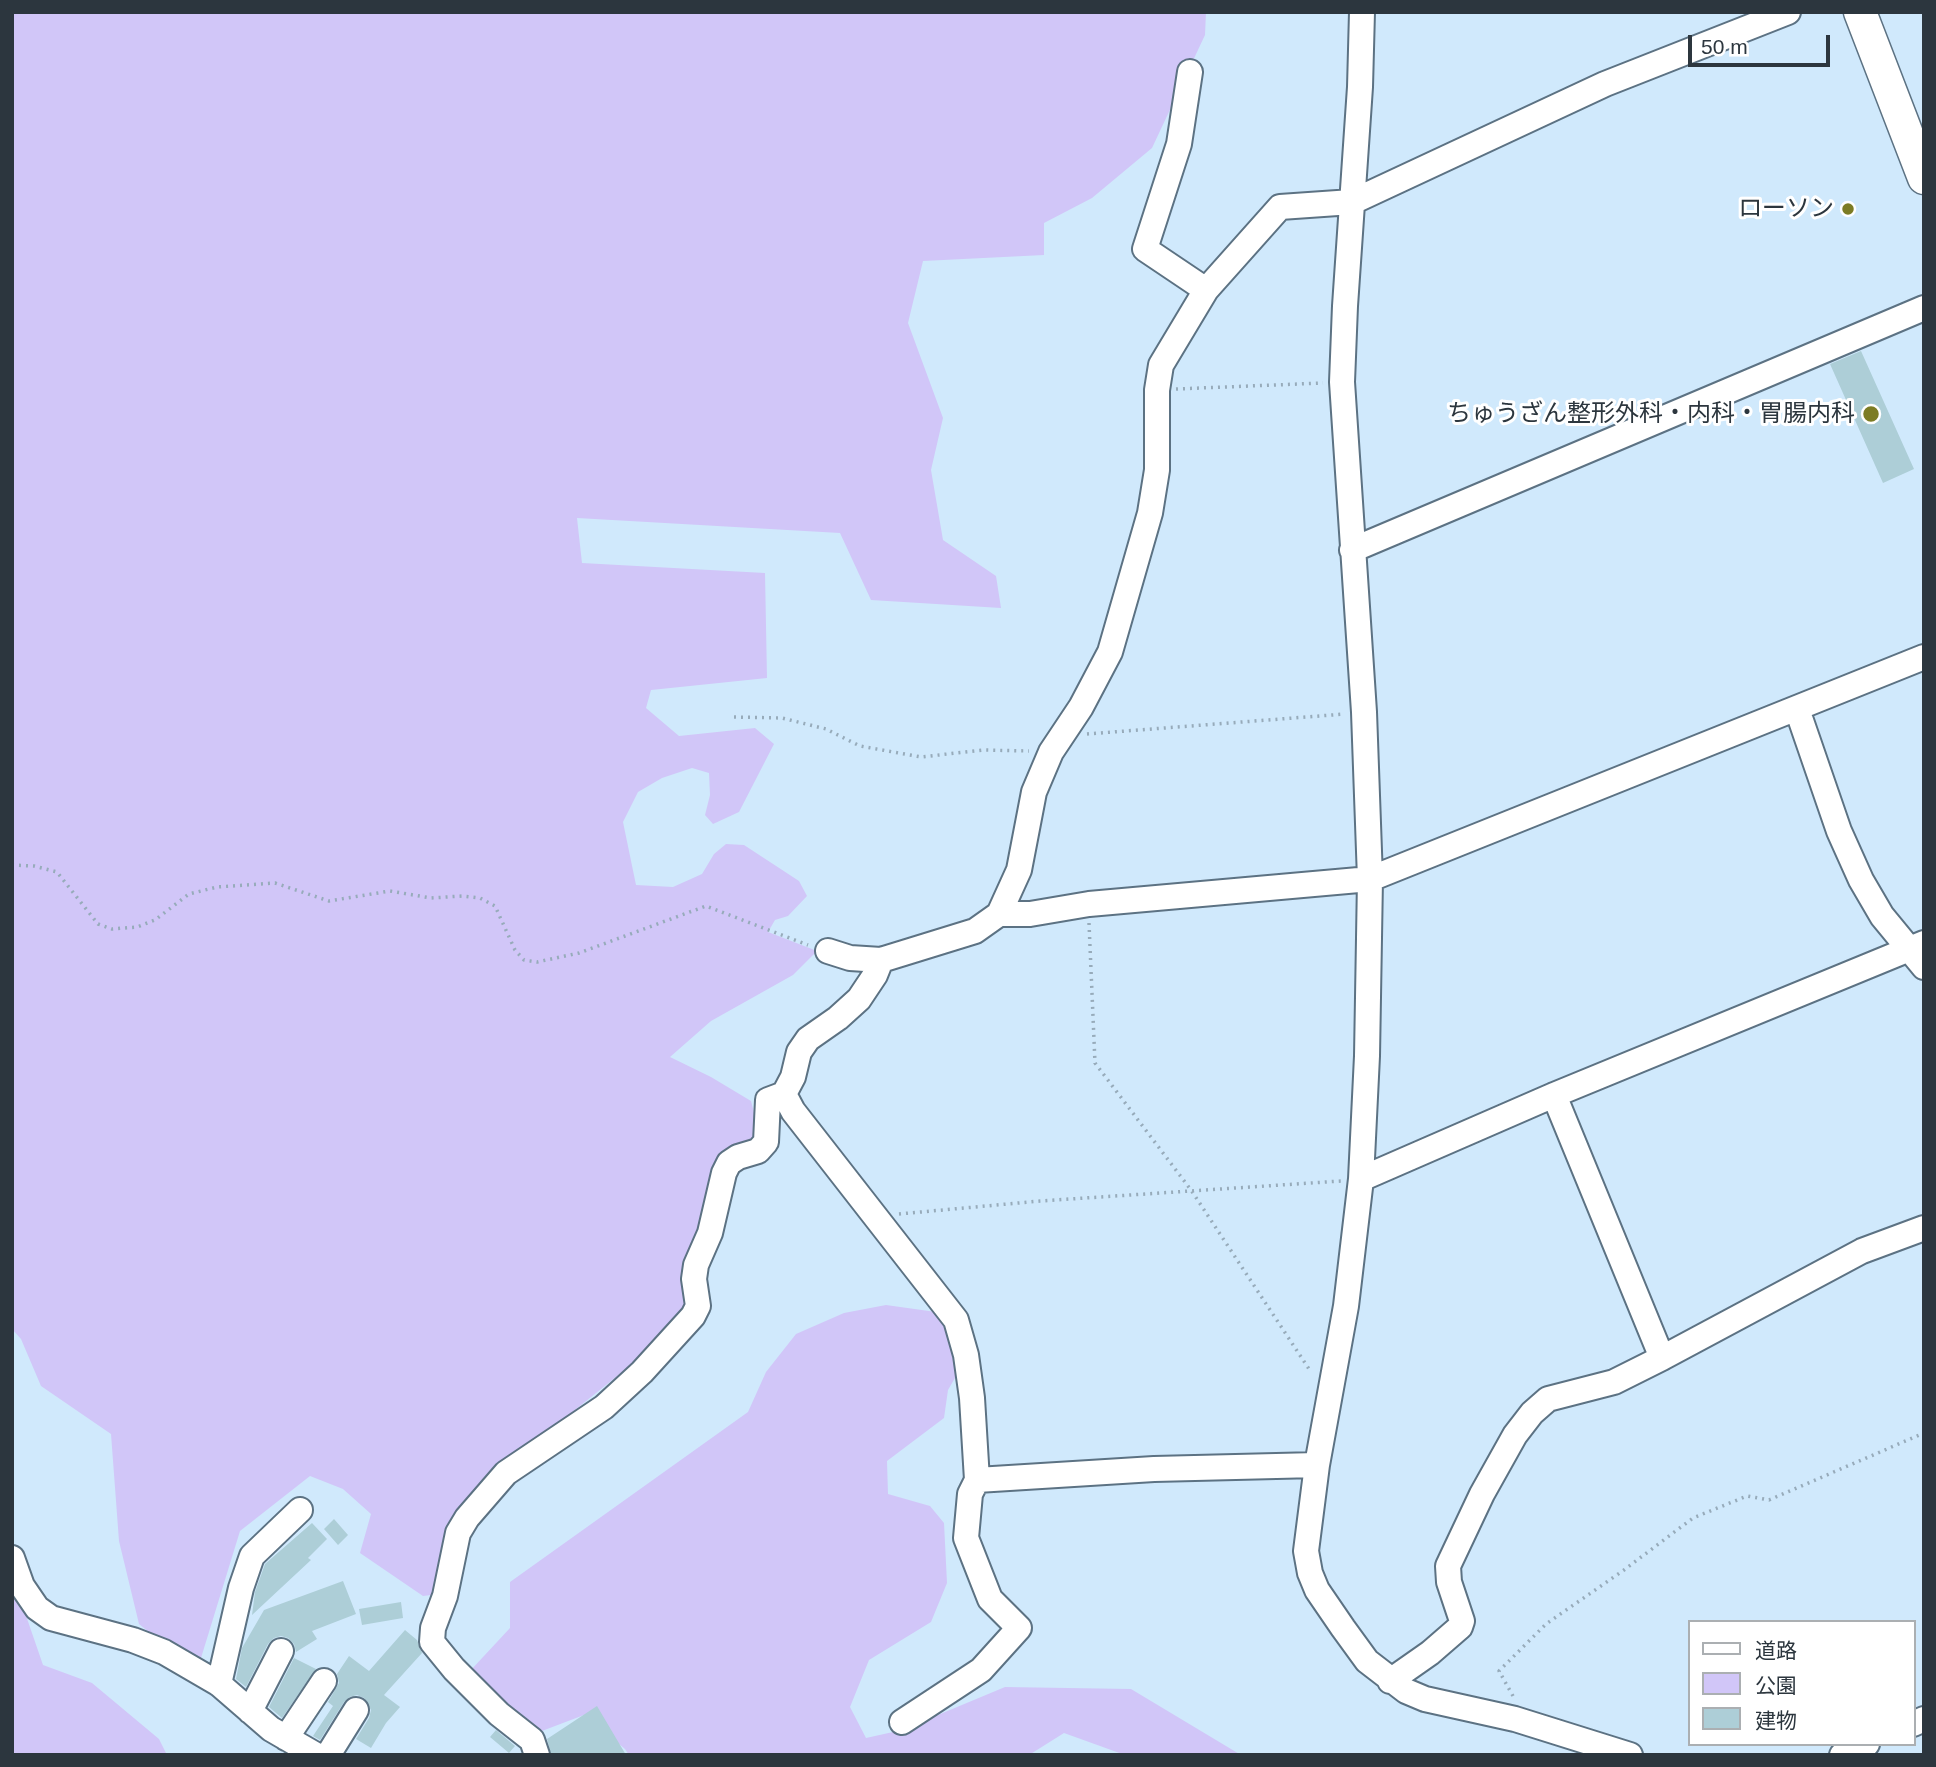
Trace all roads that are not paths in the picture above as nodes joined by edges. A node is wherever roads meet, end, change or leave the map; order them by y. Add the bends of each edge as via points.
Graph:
1 (1362, 12) edge
2 (1788, 12) edge
3 (1860, 12) edge
4 (1190, 72) dead end
5 (1924, 178) edge
6 (1352, 202) junction
7 (1206, 290) junction
8 (1924, 308) edge
9 (1352, 551) junction
10 (1924, 657) edge
11 (1797, 709) junction
12 (1370, 879) junction
13 (999, 914) junction
14 (828, 951) road end
15 (1918, 953) edge
16 (881, 960) junction
17 (783, 1094) junction
18 (1554, 1095) junction
19 (1361, 1179) junction
20 (1924, 1228) edge
21 (1662, 1359) junction
22 (1317, 1465) junction
23 (977, 1480) junction
24 (300, 1510) dead end
25 (12, 1558) edge
26 (281, 1651) dead end
27 (324, 1681) dead end
28 (1390, 1681) junction
29 (219, 1684) junction
30 (356, 1710) dead end
31 (250, 1711) junction
32 (902, 1722) dead end
33 (286, 1738) junction
34 (1862, 1746) edge
35 (316, 1755) edge
36 (328, 1755) edge
37 (537, 1755) edge
38 (1630, 1755) edge
39 (1842, 1755) edge

1 - 6 street
2 - 6 street via 1605,84
3 - 5 main road
4 - 7 street via 1179,144 1145,249
6 - 7 street via 1280,207
6 - 9 street via 1342,382
7 - 13 street via 1161,365 1157,470 1150,513 1110,652 1056,744 1034,792 1019,870
8 - 9 street
9 - 12 street
10 - 11 street
11 - 12 street
11 - 15 street via 1860,880 1881,916
12 - 13 street
12 - 19 street
13 - 16 street via 975,931
14 - 16 street
15 - 18 street
16 - 17 street via 859,999 807,1039
17 - 23 street via 956,1320 972,1398
17 - 37 street via 768,1100 765,1142 758,1151 729,1163 723,1173 710,1233 696,1265 698,1306 693,1316 604,1406 506,1473 458,1533 432,1642 499,1714 532,1740
18 - 19 street
18 - 21 street
19 - 22 street via 1346,1306
20 - 21 street via 1862,1251
21 - 28 street via 1614,1382 1548,1399 1532,1413 1482,1494 1448,1566 1460,1627
22 - 23 street
22 - 28 street via 1306,1551 1310,1573 1367,1661
23 - 32 street via 970,1494 966,1538 990,1599 1019,1628 981,1670
24 - 29 street via 252,1556
25 - 29 street via 22,1586 37,1608 51,1618 144,1644
26 - 31 street
27 - 33 street
28 - 38 street via 1425,1699 1515,1719
29 - 31 street
30 - 36 street
31 - 33 street
33 - 35 street
34 - 39 street

